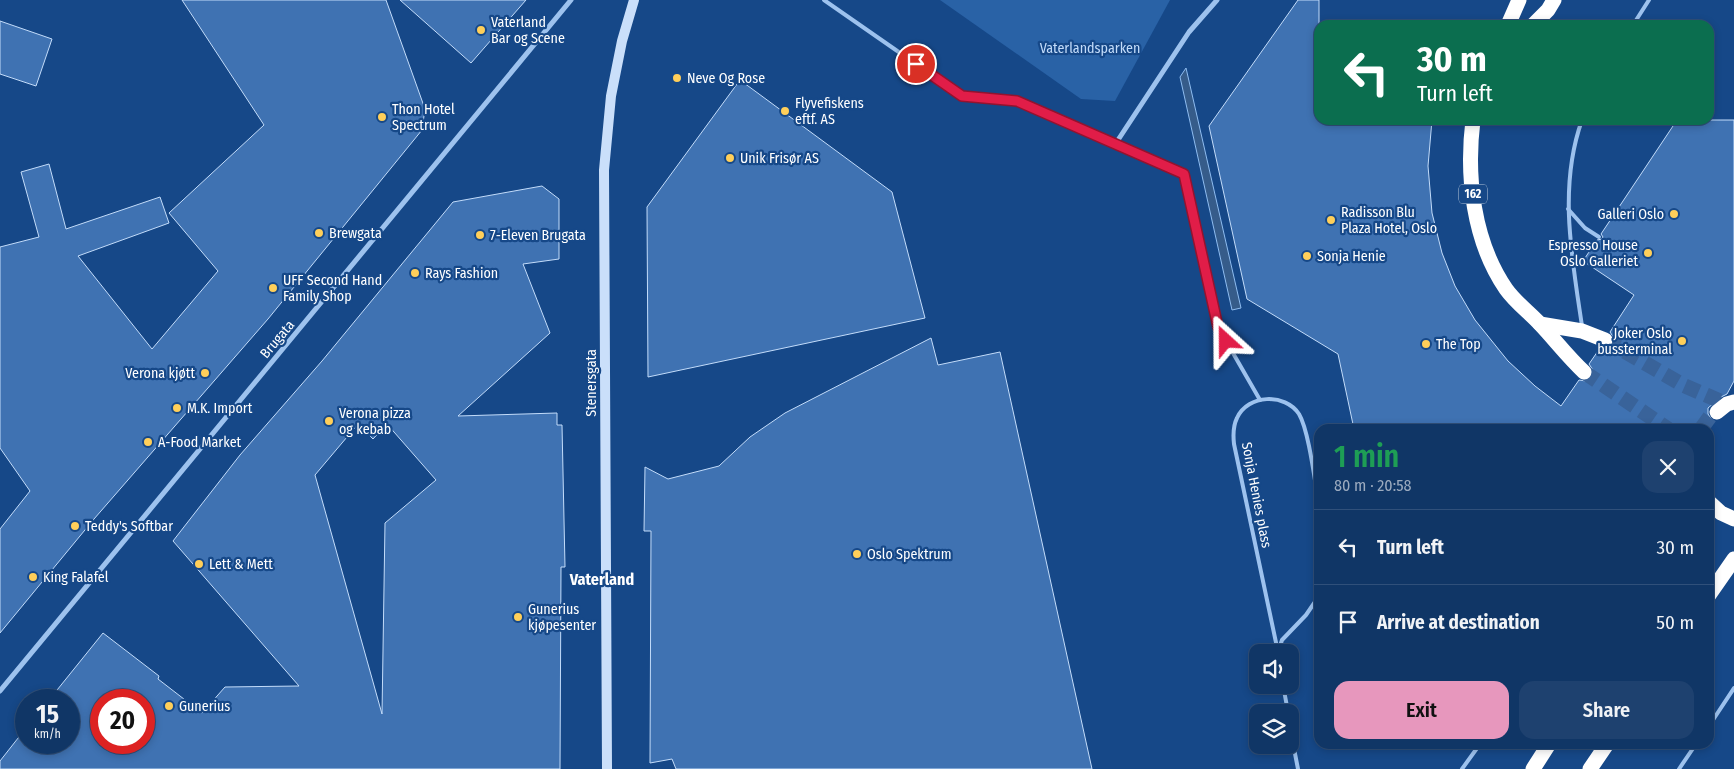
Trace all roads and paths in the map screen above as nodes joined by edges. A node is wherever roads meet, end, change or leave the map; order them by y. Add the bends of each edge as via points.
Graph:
1 (571, 0) edge
2 (634, 0) edge
3 (824, 0) edge
4 (1217, 0) edge
5 (1520, 0) edge
6 (1567, 0) edge
7 (1649, 0) edge
8 (1551, 5) edge
9 (1510, 20) edge
10 (1538, 20) edge
11 (1636, 20) edge
12 (1474, 125) edge
13 (1580, 125) edge
14 (1118, 140) dead end
15 (1568, 209) junction
16 (1599, 237) dead end
17 (1540, 324) junction
18 (1582, 331) junction
19 (1605, 340) tunnel mouth
20 (1584, 372) tunnel mouth
21 (1260, 400) junction
22 (1314, 479) edge
23 (1714, 507) edge
24 (1734, 519) edge
25 (1734, 559) edge
26 (1714, 588) edge
27 (1314, 603) edge
28 (1276, 644) edge
29 (1281, 644) edge
30 (1734, 688) edge
31 (0, 691) edge
32 (1714, 718) edge
33 (1476, 749) edge
34 (1547, 749) edge
35 (1604, 749) edge
36 (1693, 749) edge
37 (1295, 754) edge
38 (607, 769) edge
39 (1298, 769) edge
40 (1462, 769) edge
41 (1533, 769) edge
42 (1590, 769) edge
43 (1679, 769) edge

1 - 31 street, Brugata
2 - 38 street, Stenersgata via 610,96 604,170
3 - 21 lane via 962,96 1017,101 1184,174 1218,327
4 - 14 street via 1189,32
5 - 9 highway
6 - 8 highway
7 - 11 lane
8 - 10 highway
12 - 17 highway, 162 via 1470,161 1472,189 1477,217 1493,266 1506,289
13 - 15 lane via 1576,135
15 - 16 lane via 1585,228
15 - 18 lane
17 - 18 highway
17 - 20 highway, 162
18 - 19 highway
21 - 22 lane via 1288,403 1298,413 1304,426
21 - 28 lane, Sonja Henies plass via 1247,406 1238,416 1233,430
23 - 24 highway
25 - 26 highway
27 - 29 lane, Sonja Henies plass
30 - 32 lane
33 - 40 lane
34 - 41 highway
35 - 42 highway
36 - 43 lane
37 - 39 lane

